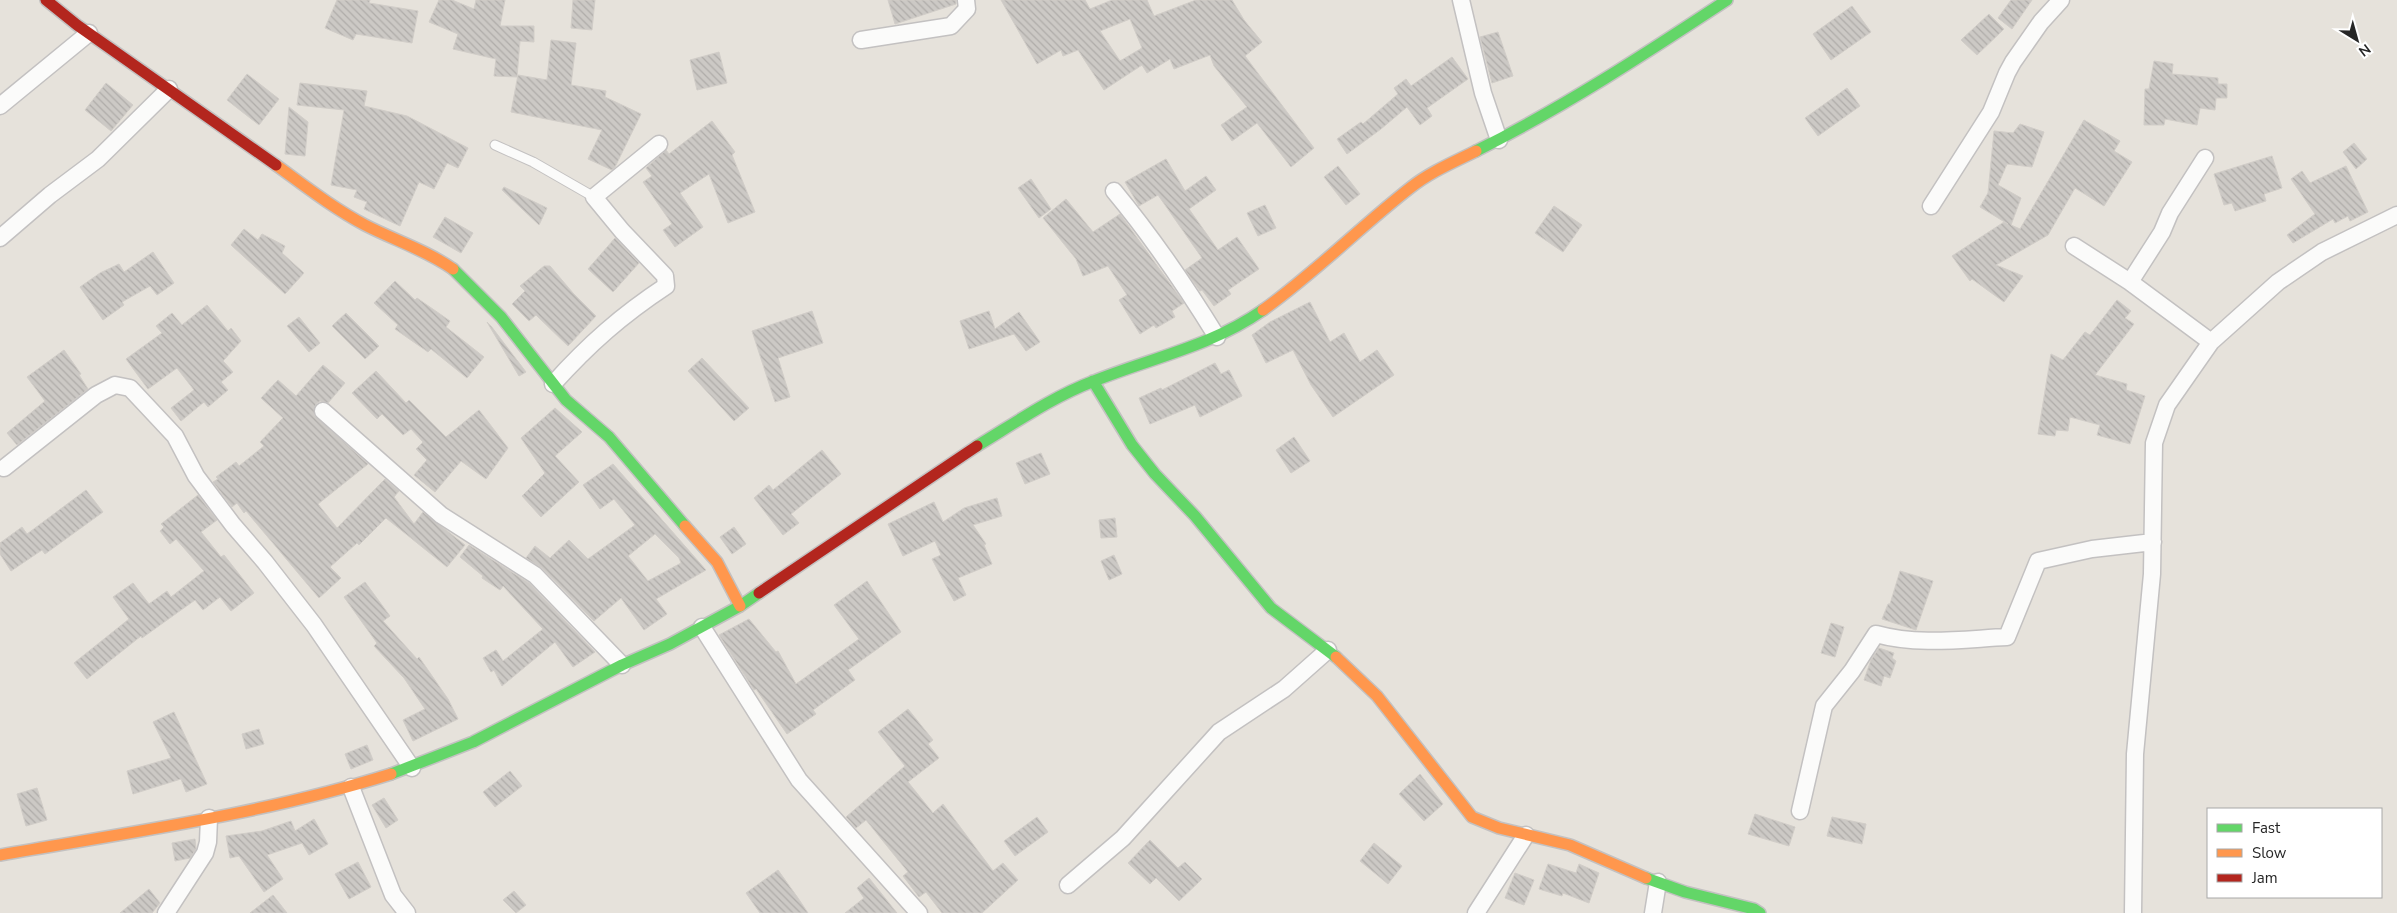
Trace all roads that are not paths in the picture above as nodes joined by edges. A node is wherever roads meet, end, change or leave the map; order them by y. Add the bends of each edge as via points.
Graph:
1 (46, 0) edge
2 (966, 0) edge
3 (1461, 0) edge
4 (1727, 0) edge
5 (2061, 0) edge
6 (89, 33) junction
7 (861, 40) dead end
8 (169, 89) junction
9 (0, 106) edge
10 (1499, 140) junction
11 (659, 144) dead end
12 (495, 145) dead end
13 (2205, 158) dead end
14 (1114, 191) dead end
15 (594, 197) junction
16 (1930, 206) dead end
17 (2397, 215) edge
18 (0, 238) edge
19 (2074, 246) dead end
20 (2130, 282) junction
21 (1217, 337) junction
22 (2211, 342) junction
23 (1093, 381) junction
24 (553, 384) junction
25 (323, 411) dead end
26 (4, 468) dead end
27 (2153, 542) junction
28 (740, 606) junction
29 (702, 627) junction
30 (1328, 650) junction
31 (622, 665) junction
32 (412, 768) junction
33 (351, 787) junction
34 (1800, 811) dead end
35 (209, 818) junction
36 (1526, 835) junction
37 (0, 855) edge
38 (1658, 882) junction
39 (1068, 885) dead end
40 (166, 913) edge
41 (407, 913) edge
42 (919, 913) edge
43 (1476, 913) edge
44 (1653, 913) edge
45 (1760, 913) edge
46 (2134, 913) edge

1 - 6 street
2 - 7 street via 967,9 951,26
3 - 10 street via 1483,93
4 - 10 street via 1617,72
5 - 16 street via 2007,73 1991,112
6 - 8 street
6 - 9 street
8 - 18 street via 98,160 50,195
8 - 24 street via 328,203 365,225 439,259 458,272 501,318
10 - 21 street via 1411,187 1268,308
11 - 15 street
12 - 15 lane via 533,162
13 - 20 street
14 - 21 street via 1153,239
15 - 24 street via 665,276 666,286 628,312 580,354
17 - 22 street via 2322,252 2285,277
19 - 20 street
20 - 22 street
21 - 23 street
22 - 27 street via 2167,405 2154,443
23 - 28 street via 1035,410 963,454
23 - 30 street via 1145,462 1195,516 1265,601
24 - 28 street via 578,412 609,437 717,562
25 - 31 street via 441,515 535,575
26 - 32 street via 103,391 115,385 130,388 172,432 196,476 314,625
27 - 34 street via 2092,549 2038,561 2007,637 1932,641 1895,639 1876,634 1824,706
27 - 46 street via 2135,754
28 - 29 street
29 - 31 street
29 - 42 street via 798,780
30 - 36 street via 1377,696 1466,812 1488,824
30 - 39 street via 1284,689 1219,732 1123,838
31 - 32 street via 474,742
32 - 33 street
33 - 35 street
33 - 41 street via 393,895
35 - 37 street
35 - 40 street via 205,853
36 - 38 street via 1570,845
36 - 43 street
38 - 44 street
38 - 45 street

